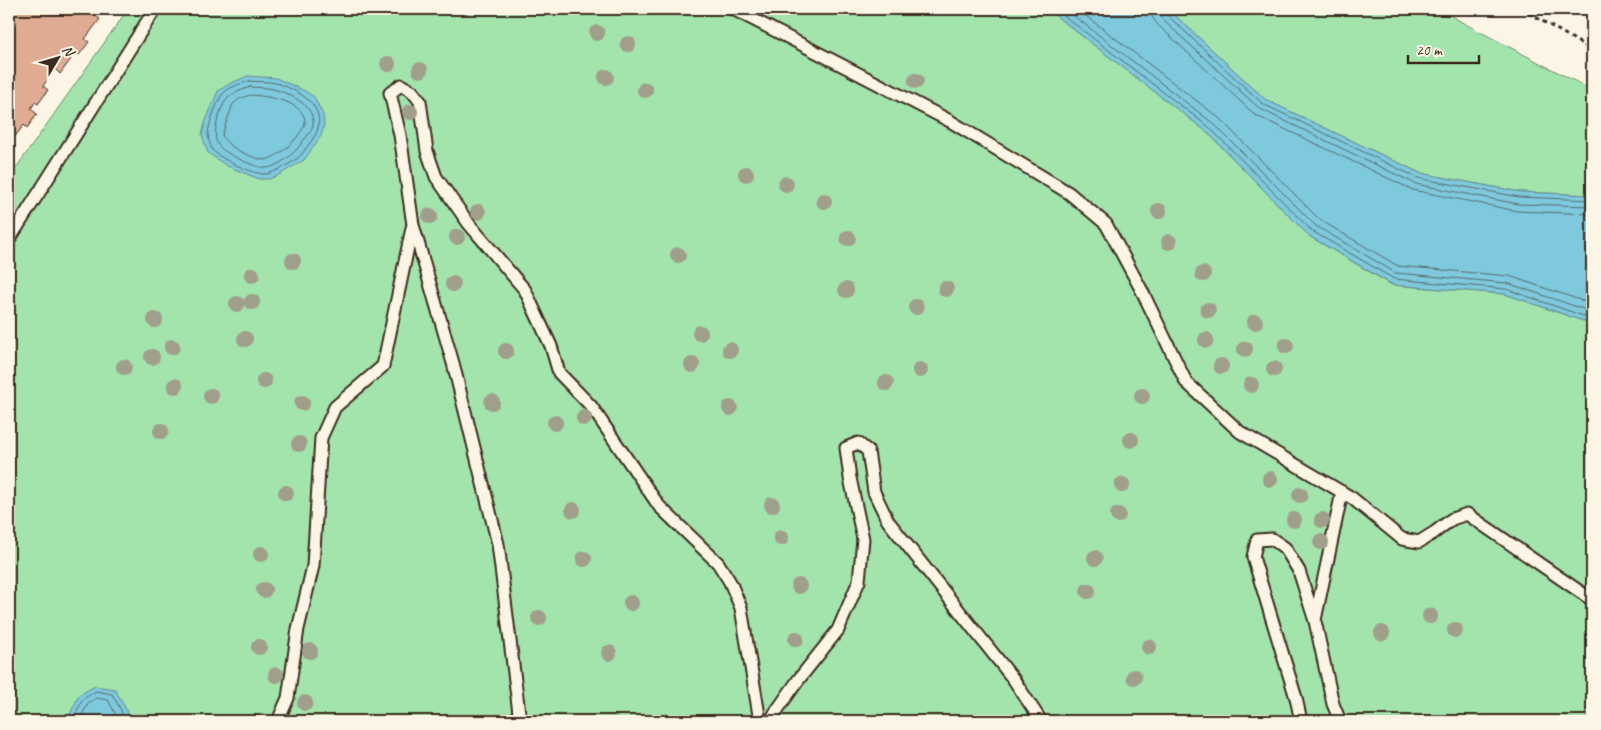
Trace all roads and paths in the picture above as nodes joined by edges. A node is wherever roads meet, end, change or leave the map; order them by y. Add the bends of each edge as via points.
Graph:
1 (155, 9) edge
2 (733, 9) edge
3 (1522, 9) edge
4 (1592, 50) edge
5 (413, 225) junction
6 (9, 240) edge
7 (1342, 492) junction
8 (1592, 600) edge
9 (1315, 621) junction
10 (278, 721) edge
11 (520, 721) edge
12 (760, 721) edge
13 (771, 721) edge
14 (1041, 721) edge
15 (1302, 721) edge
16 (1340, 721) edge

1 - 6 lane
2 - 7 lane via 950,121 1069,193 1106,224 1186,382 1240,432
3 - 4 path
5 - 10 lane via 383,366 336,407 321,438 313,566 298,629 288,698
5 - 11 lane via 453,363 498,544
5 - 12 lane via 400,135 390,93 401,84 420,101 427,151 436,177 469,224 525,290 552,346 559,374 591,406 658,506 718,563 730,582 741,608
7 - 8 lane via 1402,539 1418,542 1452,519 1467,514
7 - 9 lane
9 - 15 lane via 1299,570 1285,548 1272,539 1258,540 1253,557
9 - 16 lane via 1333,704
13 - 14 lane via 838,630 859,581 863,539 846,448 858,443 868,451 874,492 888,521 1014,680

